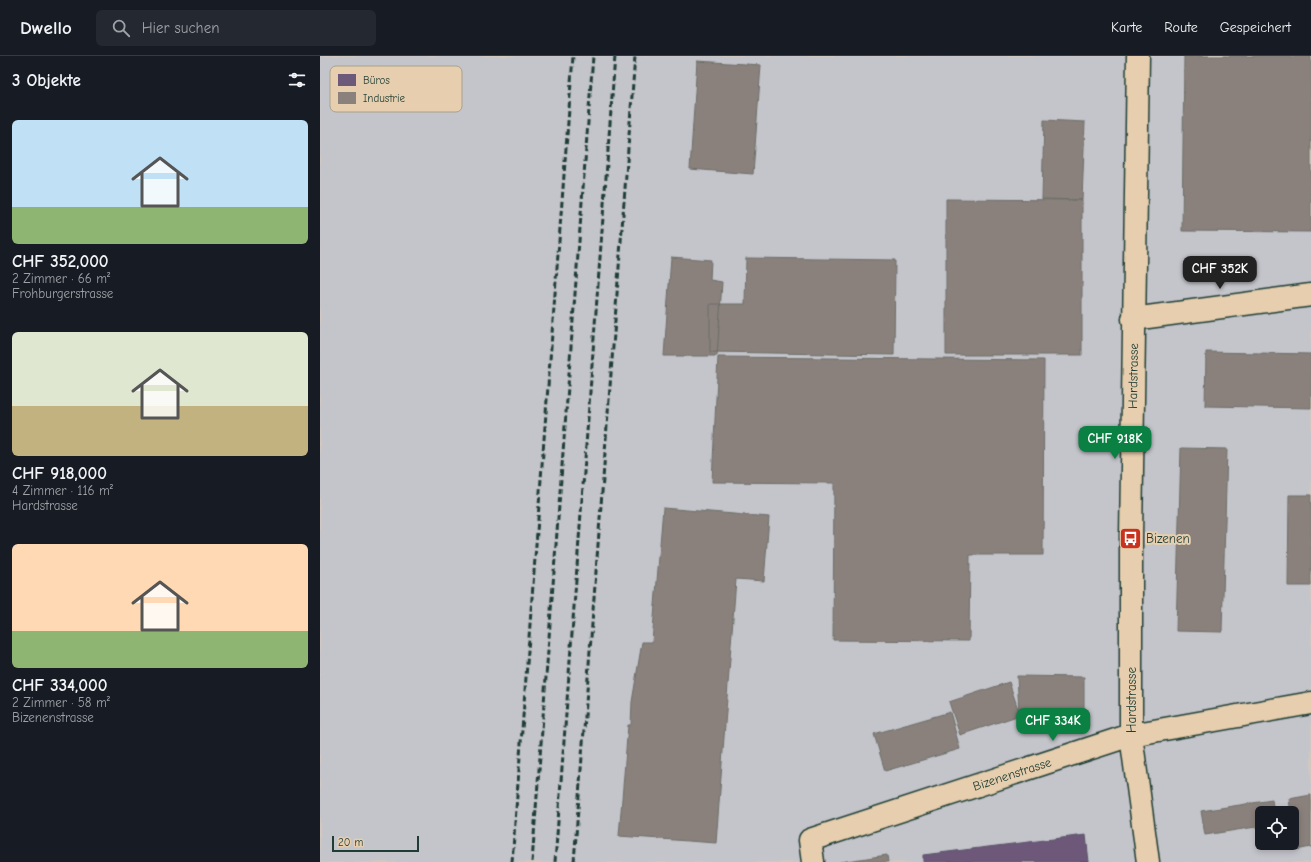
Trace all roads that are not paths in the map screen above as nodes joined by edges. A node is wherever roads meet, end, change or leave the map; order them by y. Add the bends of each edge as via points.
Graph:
1 (1138, 56) edge
2 (1311, 295) edge
3 (1133, 319) junction
4 (1311, 703) edge
5 (1131, 735) junction
6 (813, 862) edge
7 (1148, 862) edge

1 - 3 street, Hardstrasse
2 - 3 street
3 - 5 street, Hardstrasse
4 - 5 street, Bizenenstrasse
5 - 6 street, Bizenenstrasse via 810,840
5 - 7 street, Hardstrasse

